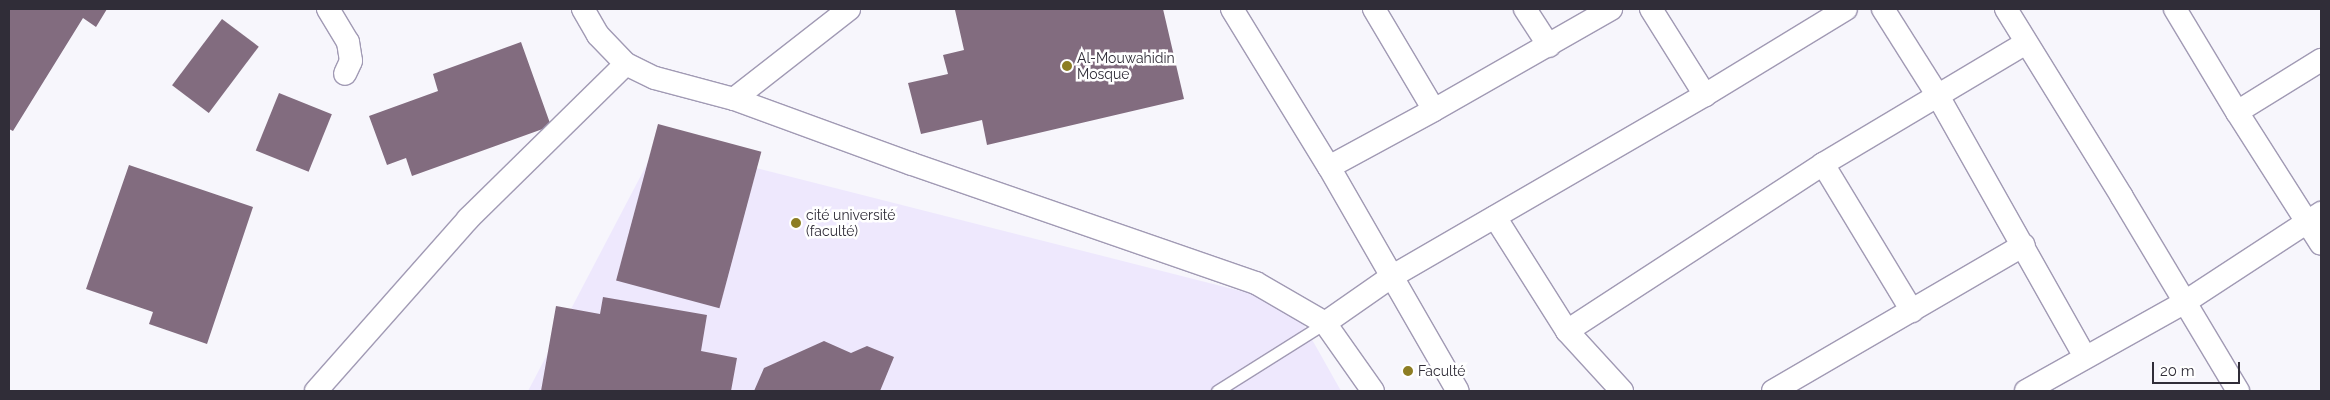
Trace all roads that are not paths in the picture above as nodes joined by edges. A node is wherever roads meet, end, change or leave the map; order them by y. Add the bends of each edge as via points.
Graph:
1 (328, 9) edge
2 (583, 9) edge
3 (848, 9) edge
4 (1232, 9) edge
5 (1374, 9) edge
6 (1525, 9) edge
7 (1611, 9) edge
8 (1651, 9) edge
9 (1846, 9) edge
10 (1883, 9) edge
11 (2006, 9) edge
12 (2175, 9) edge
13 (2026, 43) junction
14 (1548, 46) junction
15 (2321, 60) edge
16 (626, 64) junction
17 (345, 74) dead end
18 (1706, 95) junction
19 (1938, 96) junction
20 (734, 99) junction
21 (1434, 110) junction
22 (2237, 112) junction
23 (1823, 164) junction
24 (1329, 167) junction
25 (1495, 217) junction
26 (2314, 218) edge
27 (2321, 244) edge
28 (2024, 245) junction
29 (1391, 278) junction
30 (2185, 302) junction
31 (1912, 311) junction
32 (1325, 323) junction
33 (1567, 331) junction
34 (2085, 357) junction
35 (316, 391) edge
36 (1217, 391) edge
37 (1373, 391) edge
38 (1458, 391) edge
39 (1622, 391) edge
40 (1773, 391) edge
41 (2026, 391) edge
42 (2238, 391) edge

1 - 17 street via 348,42 351,61
2 - 16 street via 598,35
3 - 20 street
4 - 24 street
5 - 21 street
6 - 14 street
7 - 14 street
8 - 18 street
9 - 18 street
10 - 19 street
11 - 13 street
12 - 22 street
13 - 19 street
13 - 30 street
14 - 21 street
15 - 22 street
16 - 20 street via 654,78
16 - 35 street via 468,219
18 - 25 street
19 - 23 street
19 - 28 street
20 - 32 street via 1256,282
21 - 24 street
22 - 26 street
23 - 31 street
23 - 33 street
24 - 29 street
25 - 29 street
25 - 33 street
26 - 27 street
26 - 30 street
28 - 31 street
28 - 34 street
29 - 32 street
29 - 38 street
30 - 34 street
30 - 42 street
31 - 40 street
32 - 36 lane
32 - 37 street
33 - 39 street
34 - 41 street

